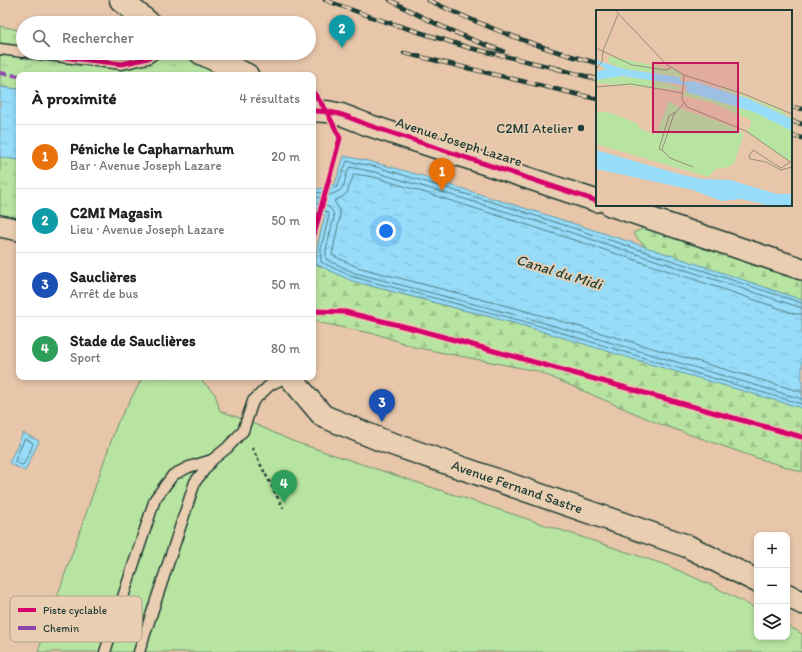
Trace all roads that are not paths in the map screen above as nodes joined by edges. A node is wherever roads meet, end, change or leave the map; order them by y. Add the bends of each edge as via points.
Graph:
1 (121, 0) edge
2 (140, 16) edge
3 (0, 49) edge
4 (16, 51) edge
5 (89, 60) edge
6 (139, 60) edge
7 (216, 60) edge
8 (241, 72) edge
9 (316, 111) edge
10 (596, 201) edge
11 (613, 206) edge
12 (0, 226) edge
13 (16, 229) edge
14 (802, 269) edge
15 (280, 380) edge
16 (293, 380) edge
17 (212, 460) junction
18 (754, 580) edge
19 (123, 596) edge
20 (790, 597) edge
21 (802, 603) edge
22 (108, 642) edge
23 (105, 652) edge
24 (139, 652) edge

1 - 2 main road
3 - 4 lane
5 - 6 lane via 122,64
7 - 8 main road
9 - 10 street, Avenue Joseph Lazare via 334,112
11 - 14 street
12 - 13 street
15 - 17 lane via 270,385 253,401 243,431
16 - 18 main road, Avenue Fernand Sastre via 323,416 380,440 687,546
17 - 19 lane via 173,475 155,498
17 - 24 lane via 196,482
20 - 21 main road
22 - 23 lane

